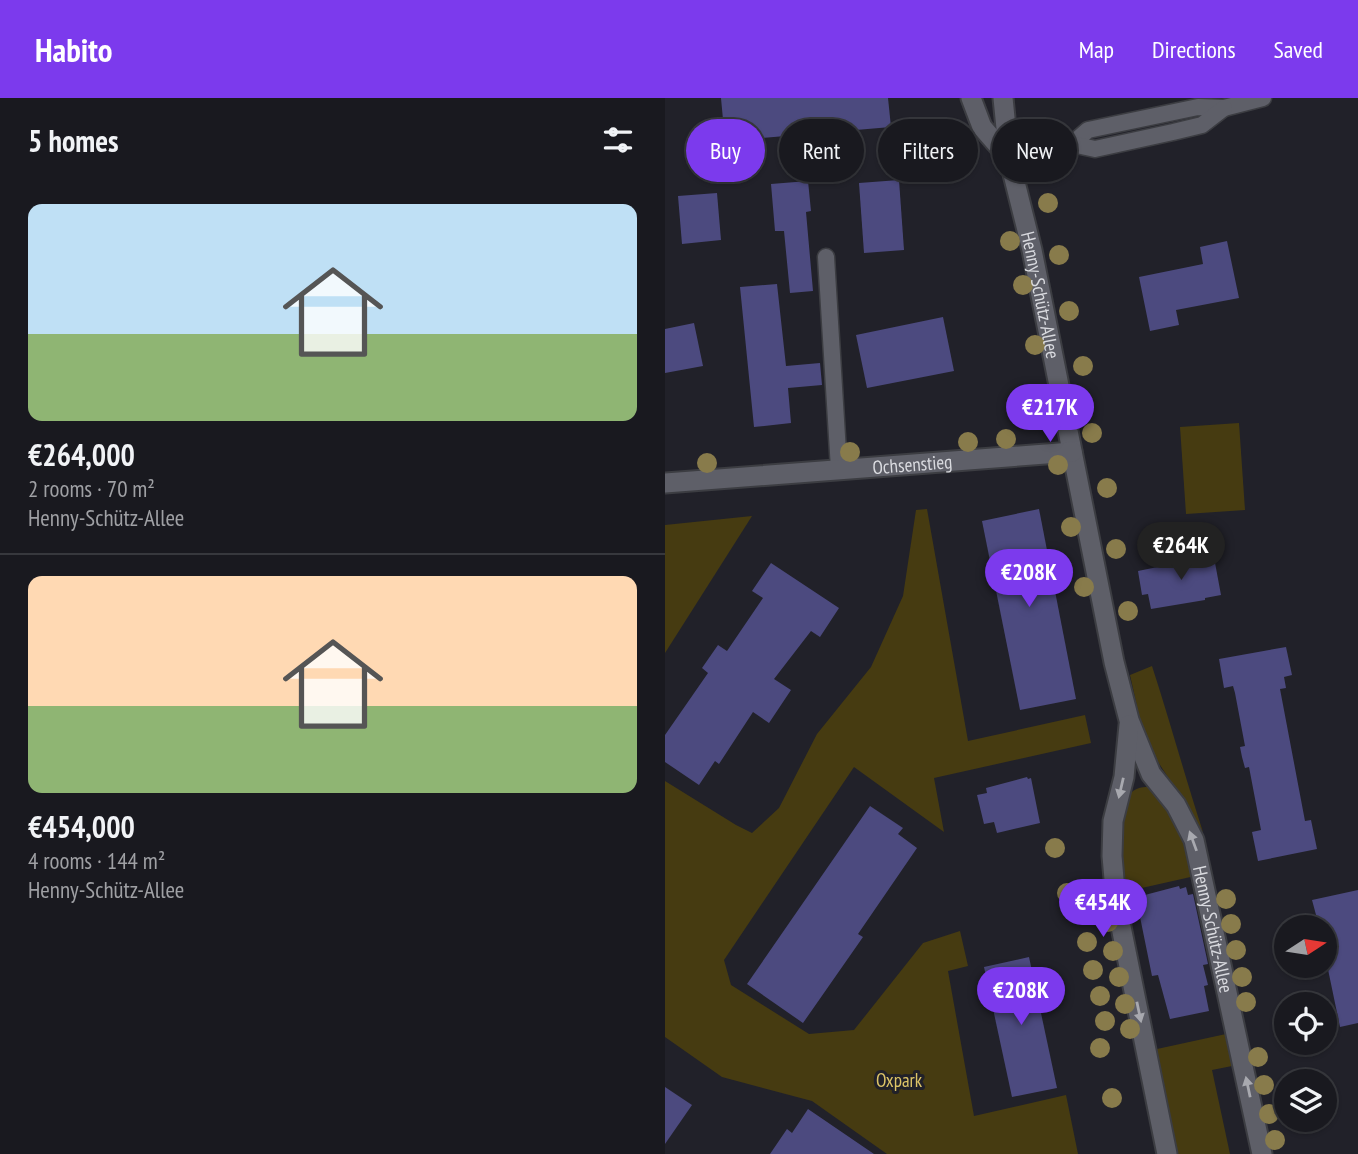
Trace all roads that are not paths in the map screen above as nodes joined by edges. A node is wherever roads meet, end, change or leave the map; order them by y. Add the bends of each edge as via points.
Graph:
1 (971, 98) edge
2 (1003, 98) edge
3 (1263, 98) edge
4 (1005, 119) edge
5 (992, 138) edge
6 (1077, 140) edge
7 (1015, 182) edge
8 (826, 257) dead end
9 (1072, 452) junction
10 (839, 469) junction
11 (665, 483) edge
12 (1129, 720) junction
13 (1167, 1154) edge
14 (1262, 1154) edge

1 - 5 street, Henny-Schütz-Allee via 982,127
2 - 4 street, Henny-Schütz-Allee
3 - 6 lane via 1088,130
7 - 9 street, Henny-Schütz-Allee
8 - 10 lane
9 - 10 street, Ochsenstieg
9 - 12 street, Henny-Schütz-Allee
10 - 11 street, Ochsenstieg
12 -> 13 street, Henny-Schütz-Allee via 1124,777 1113,821 1116,902
14 -> 12 street, Henny-Schütz-Allee via 1194,840 1176,805 1151,774

